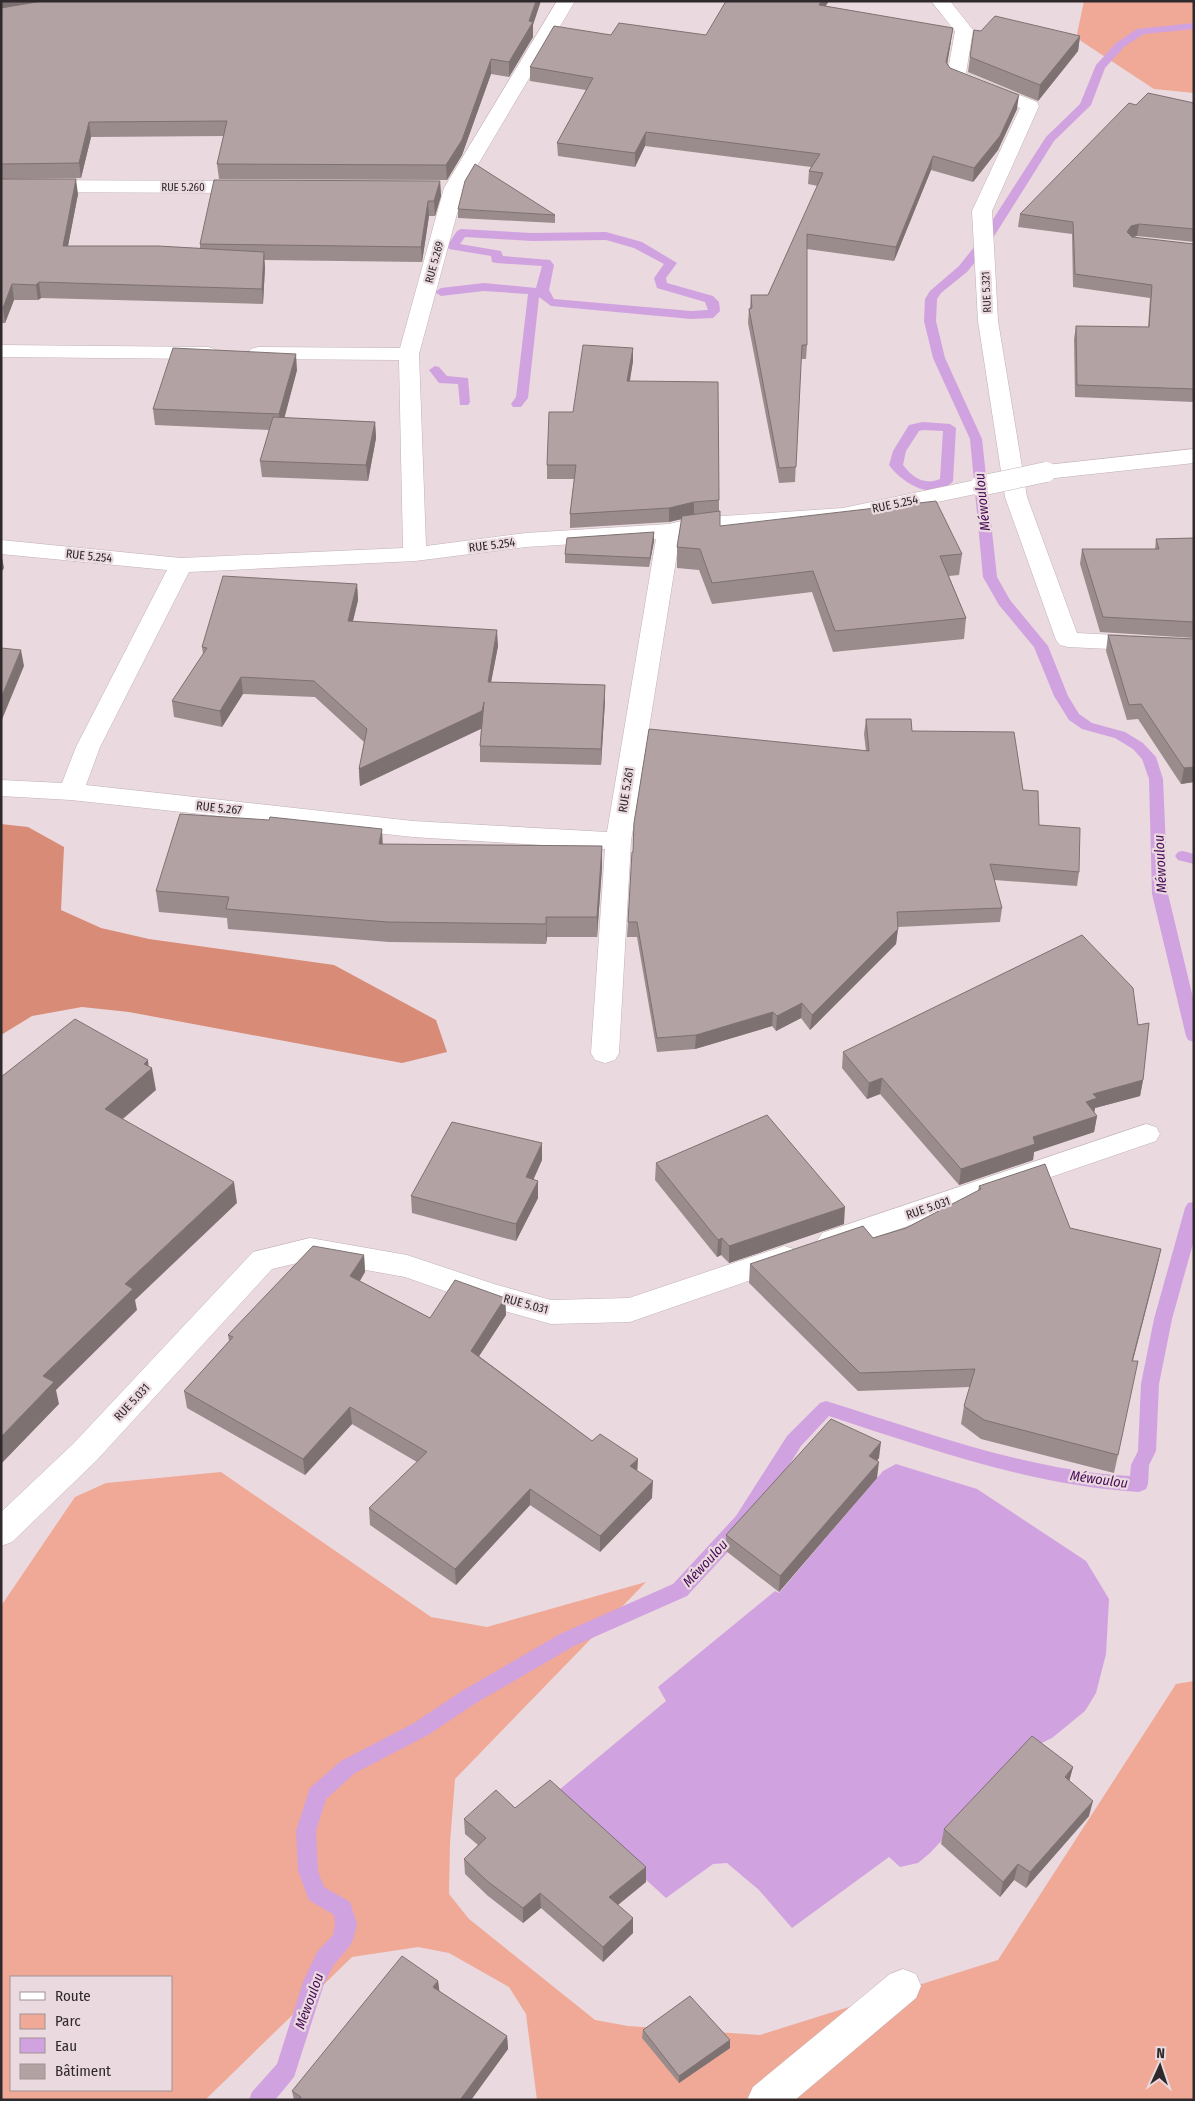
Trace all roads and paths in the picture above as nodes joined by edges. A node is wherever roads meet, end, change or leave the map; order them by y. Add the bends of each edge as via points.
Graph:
1 (566, 1) edge
2 (940, 1) edge
3 (1, 186) edge
4 (267, 187) edge
5 (1, 351) edge
6 (409, 354) junction
7 (1194, 456) edge
8 (669, 531) junction
9 (1, 547) edge
10 (415, 554) junction
11 (181, 565) junction
12 (1194, 646) edge
13 (1, 788) edge
14 (71, 792) junction
15 (618, 841) junction
16 (605, 1052) dead end
17 (1146, 1134) dead end
18 (1, 1533) edge
19 (902, 1986) dead end
20 (766, 2100) edge

1 - 6 street, RUE 5.269 via 444,188
2 - 12 street, RUE 5.321 via 964,30 956,76 1030,106 982,211 988,321 1016,497 1068,640
3 - 4 street, RUE 5.260
5 - 6 street
6 - 10 street, RUE 5.269
7 - 8 street, RUE 5.254, bridge via 1046,472 843,515 694,525
8 - 10 street, RUE 5.254 via 526,540
8 - 15 street, RUE 5.261
9 - 11 street, RUE 5.254
10 - 11 street, RUE 5.254
11 - 14 street via 88,747
13 - 14 street, RUE 5.267
14 - 15 street, RUE 5.267 via 413,829
15 - 16 street, RUE 5.261
17 - 18 street, RUE 5.031 via 630,1310 551,1312 407,1266 310,1249 263,1260 85,1452
19 - 20 street

